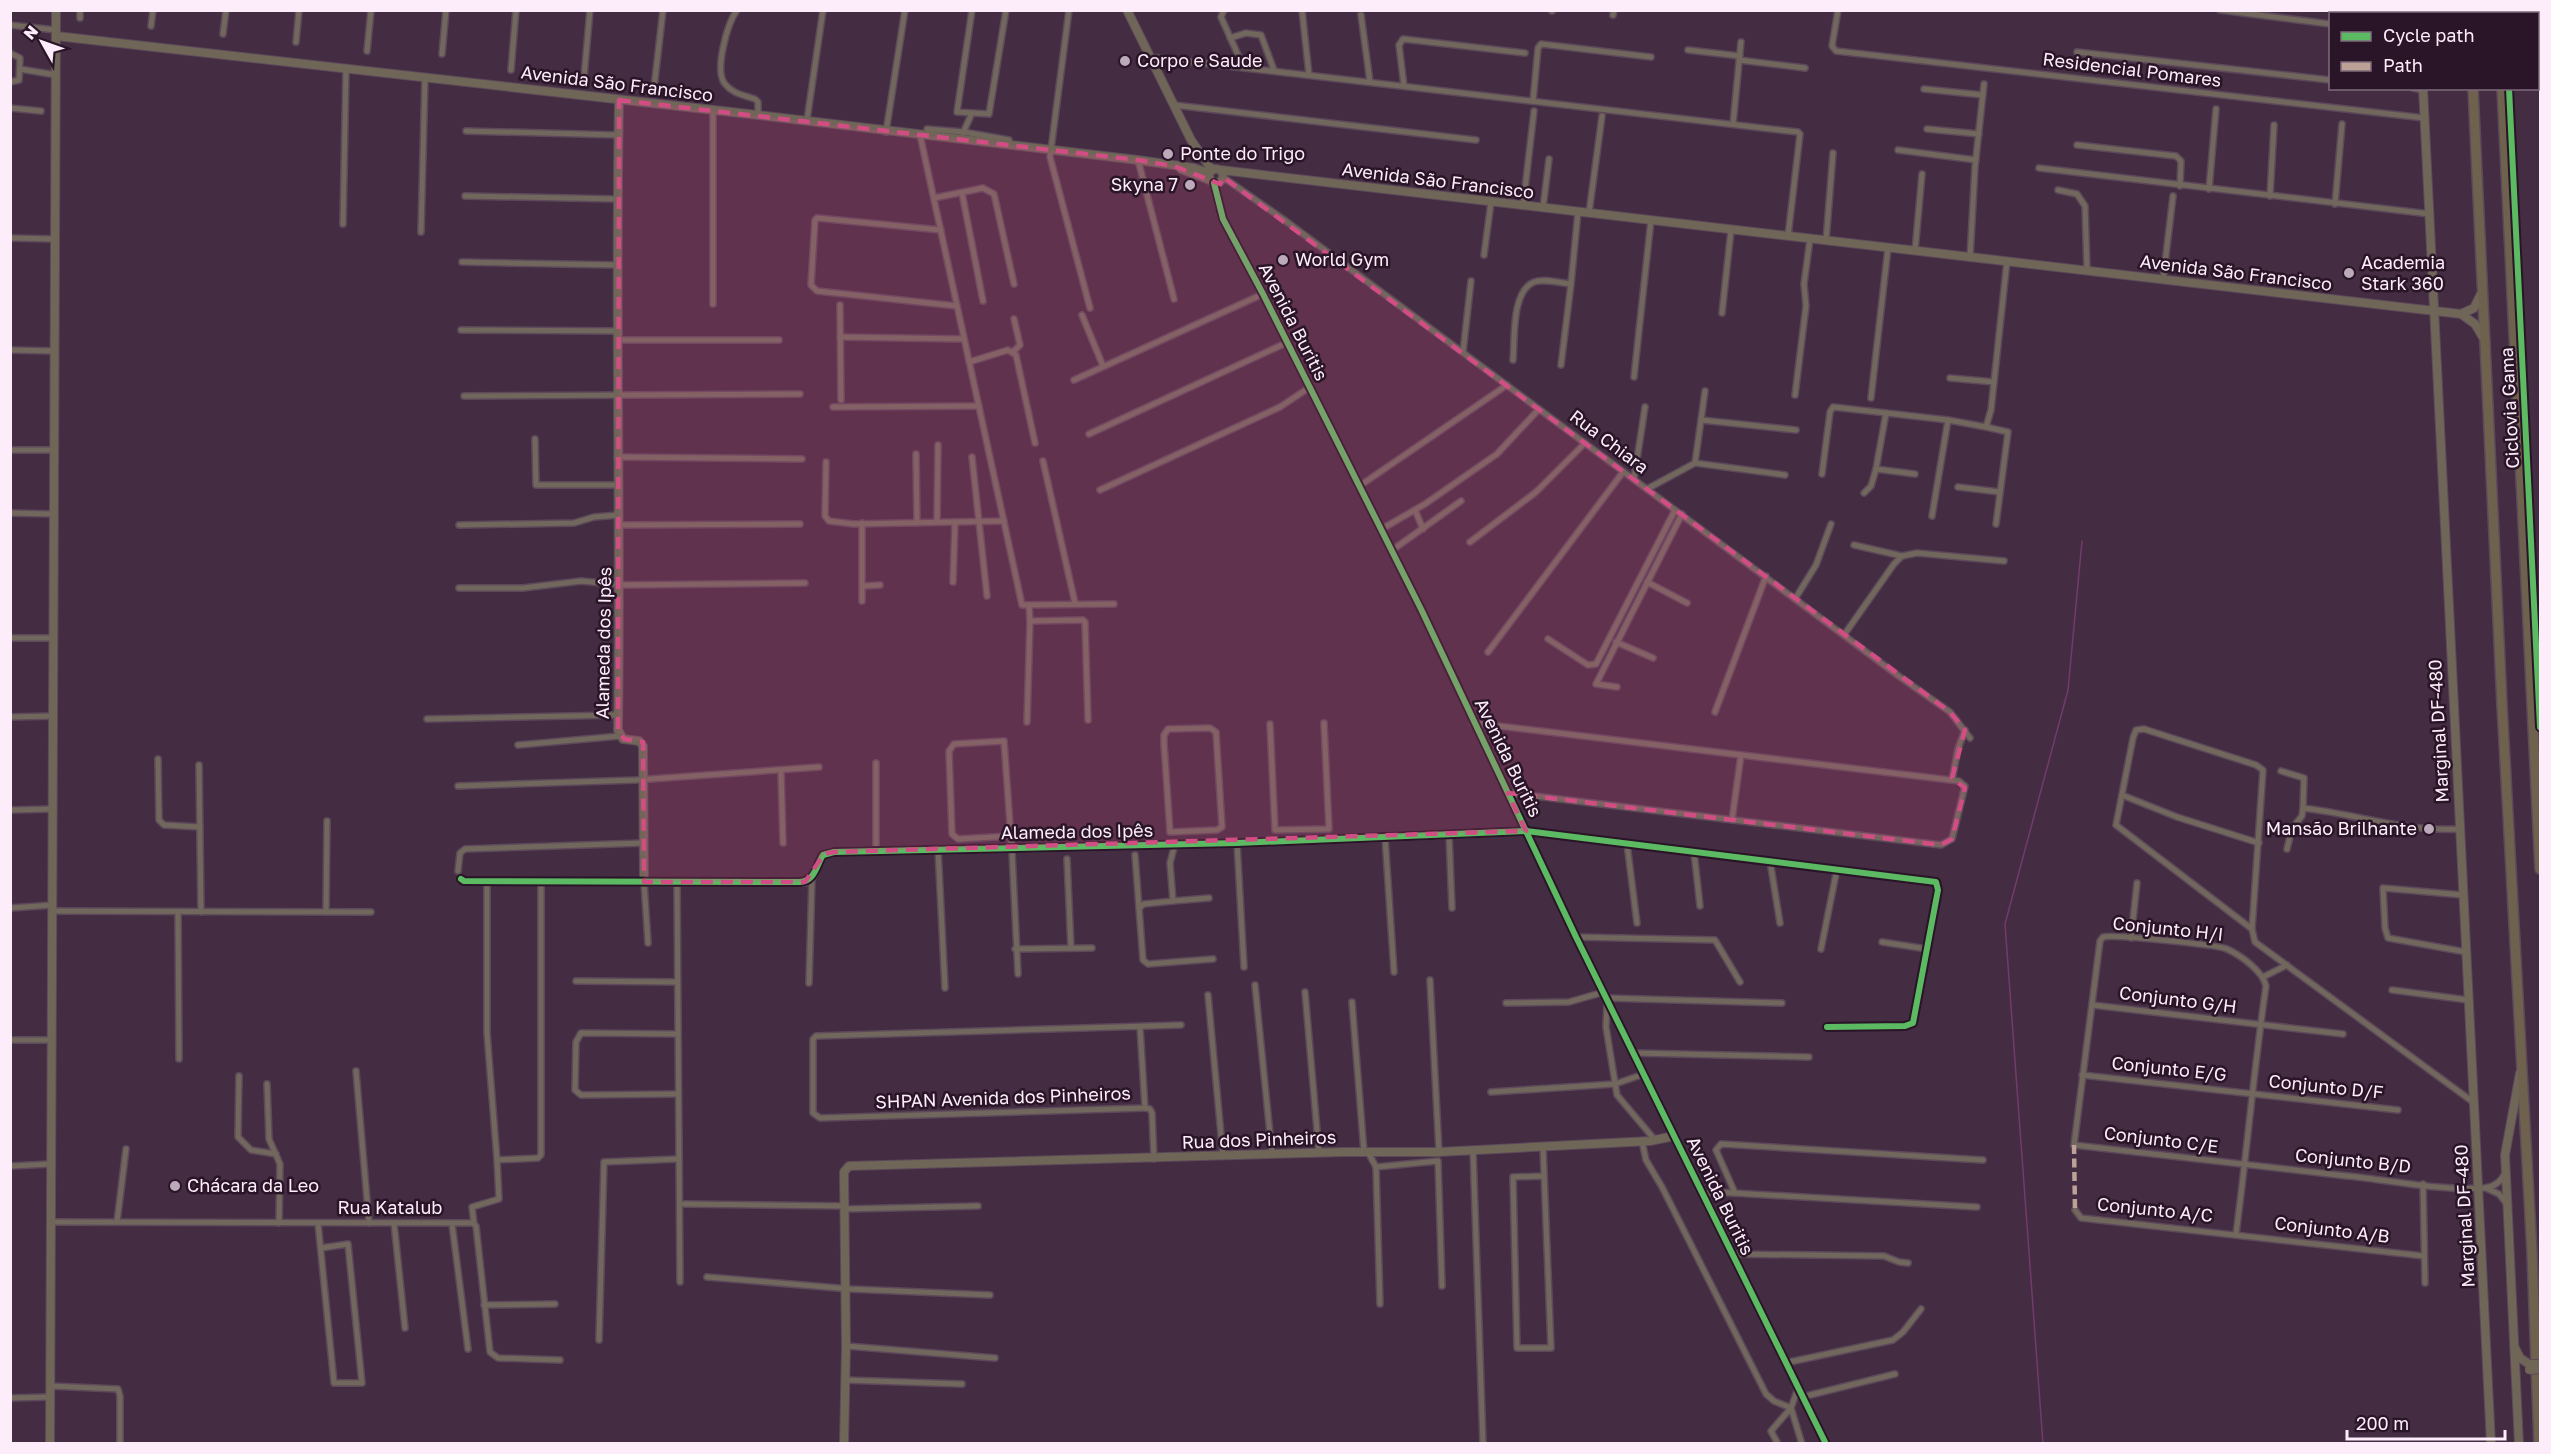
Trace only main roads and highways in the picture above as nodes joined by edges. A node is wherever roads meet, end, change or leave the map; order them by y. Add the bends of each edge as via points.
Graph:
1 (2473, 90) edge
2 (2502, 90) edge
3 (2541, 869) edge
4 (2539, 1443) edge

1 - 4 main road
2 - 3 main road

